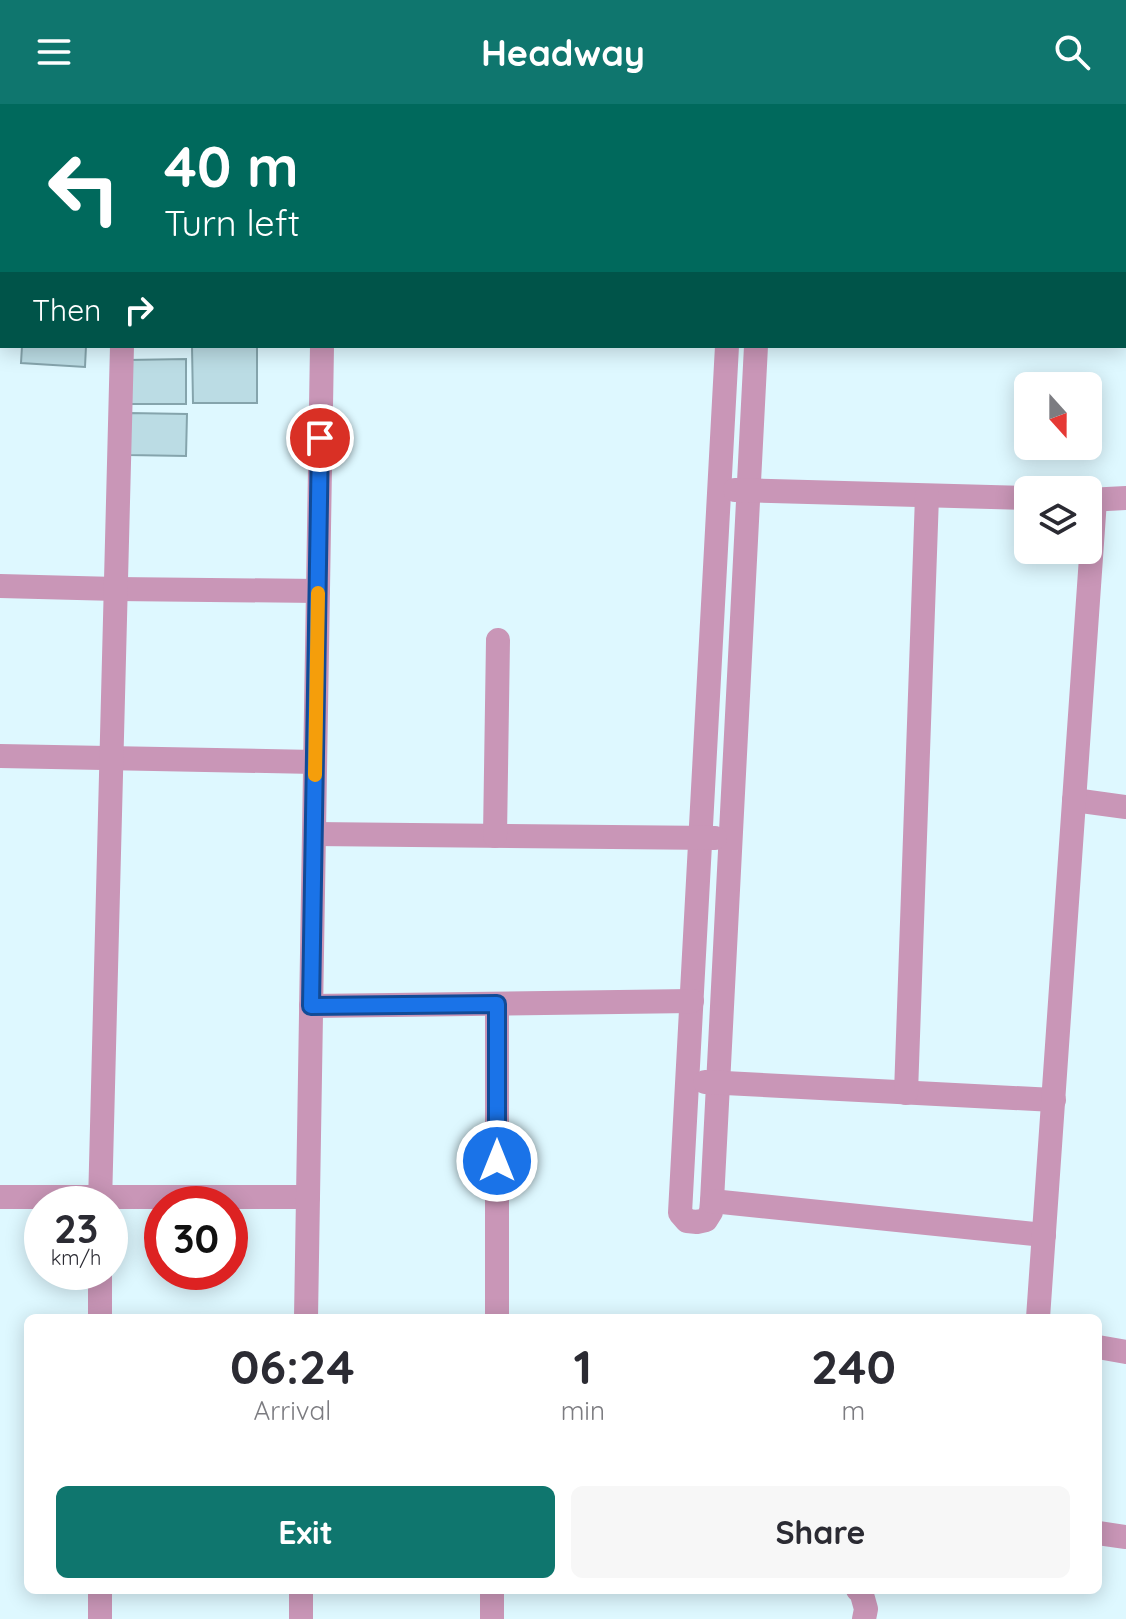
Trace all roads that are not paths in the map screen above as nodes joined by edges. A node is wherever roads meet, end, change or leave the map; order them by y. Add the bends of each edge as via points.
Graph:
1 (122, 348) edge
2 (322, 348) edge
3 (727, 348) edge
4 (756, 348) edge
5 (719, 489) junction
6 (749, 491) junction
7 (927, 496) junction
8 (1014, 498) edge
9 (1126, 498) edge
10 (1102, 499) edge
11 (1088, 564) edge
12 (0, 586) edge
13 (116, 589) junction
14 (318, 591) junction
15 (498, 640) dead end
16 (0, 756) edge
17 (112, 758) junction
18 (315, 762) junction
19 (1074, 800) junction
20 (1126, 807) edge
21 (314, 834) junction
22 (495, 836) junction
23 (701, 837) junction
24 (731, 839) junction
25 (692, 1001) junction
26 (497, 1004) junction
27 (311, 1006) junction
28 (688, 1082) junction
29 (718, 1083) junction
30 (906, 1093) junction
31 (1054, 1100) junction
32 (100, 1186) edge
33 (0, 1197) edge
34 (308, 1197) junction
35 (24, 1198) edge
36 (128, 1200) edge
37 (712, 1201) junction
38 (1044, 1235) junction
39 (100, 1290) edge
40 (100, 1314) edge
41 (306, 1314) edge
42 (497, 1314) edge
43 (1038, 1314) edge
44 (1102, 1348) edge
45 (1126, 1352) edge
46 (1102, 1534) edge
47 (1126, 1537) edge
48 (100, 1594) edge
49 (301, 1594) edge
50 (492, 1594) edge
51 (862, 1594) edge
52 (100, 1619) edge
53 (301, 1619) edge
54 (492, 1619) edge
55 (864, 1619) edge

1 - 13 street
2 - 14 street
3 - 5 street
4 - 6 street
5 - 6 street
5 - 23 street
6 - 7 street
6 - 24 street
7 - 8 street
7 - 30 street
9 - 10 street
11 - 19 street
12 - 13 street
13 - 14 street
13 - 17 street
14 - 18 street
15 - 22 street
16 - 17 street
17 - 18 street
17 - 32 street
18 - 21 street
19 - 20 street
19 - 31 street
21 - 22 street
21 - 27 street
22 - 23 street
23 - 24 street
23 - 25 street
24 - 29 street
25 - 26 street
25 - 28 street
26 - 27 street
26 - 42 street
27 - 34 street
28 - 29 street
28 - 37 street via 680,1213 687,1221 706,1220
29 - 30 street
29 - 37 street
30 - 31 street
31 - 38 street
33 - 35 street
34 - 36 street
34 - 41 street
37 - 38 street
38 - 43 street
39 - 40 street
44 - 45 street
46 - 47 street
48 - 52 street
49 - 53 street
50 - 54 street
51 - 55 street

